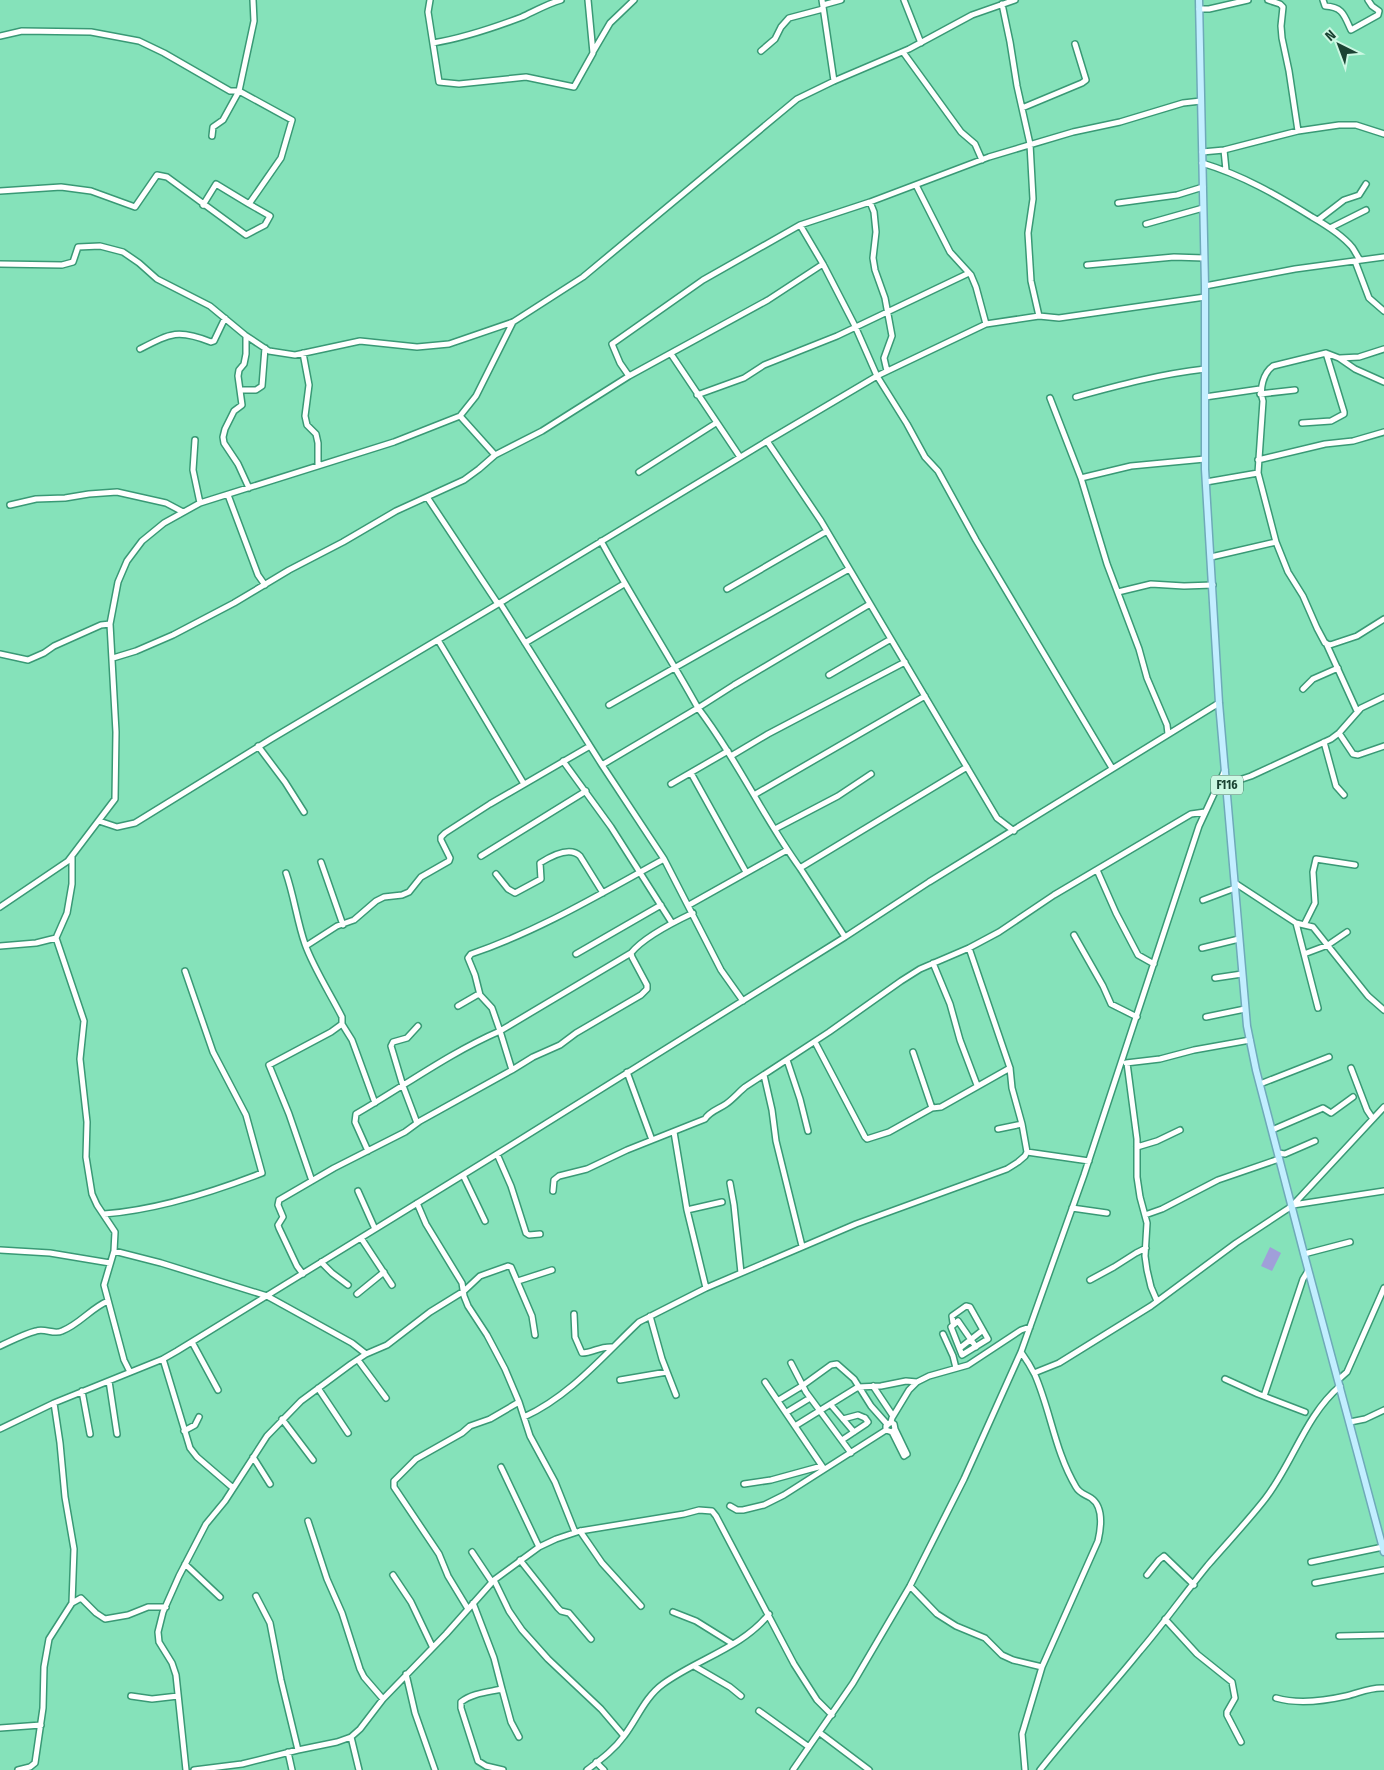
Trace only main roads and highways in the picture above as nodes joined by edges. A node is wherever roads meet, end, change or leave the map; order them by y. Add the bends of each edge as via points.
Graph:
1 (1199, 0) edge
2 (1384, 1550) edge

1 - 2 main road, F116 via 1206,482 1245,1008 1260,1084

